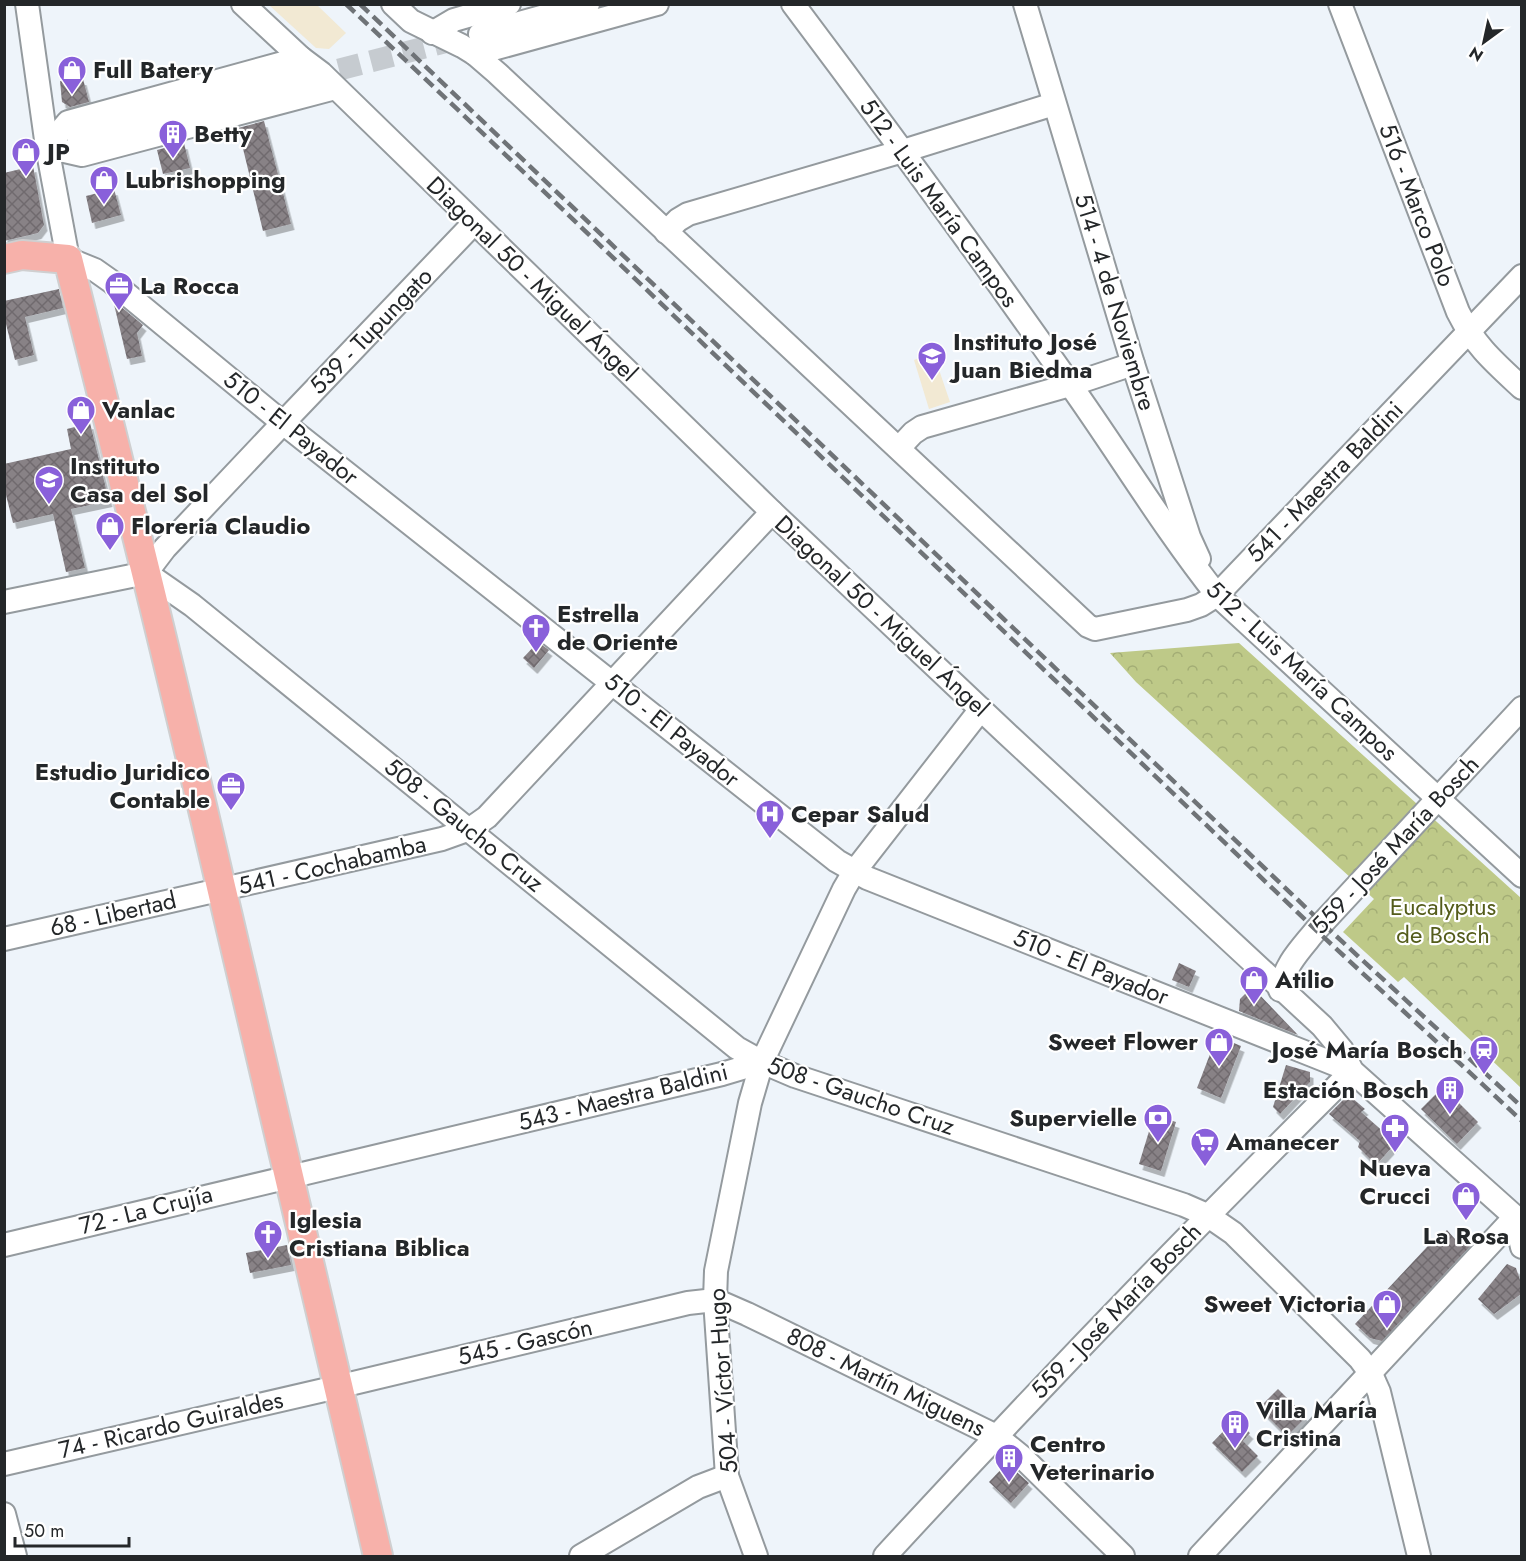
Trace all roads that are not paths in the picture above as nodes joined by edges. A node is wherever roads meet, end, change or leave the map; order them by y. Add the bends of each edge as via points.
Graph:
1 (27, 4) edge
2 (243, 4) edge
3 (393, 4) edge
4 (509, 4) edge
5 (588, 4) edge
6 (657, 4) edge
7 (793, 4) edge
8 (1025, 4) edge
9 (1340, 4) edge
10 (454, 12) edge
11 (432, 33) junction
12 (478, 44) junction
13 (304, 68) junction
14 (335, 88) junction
15 (1054, 104) junction
16 (48, 147) junction
17 (903, 151) junction
18 (474, 223) junction
19 (666, 232) junction
20 (4, 259) edge
21 (57, 259) junction
22 (1521, 276) edge
23 (4, 277) edge
24 (1468, 333) junction
25 (1133, 364) junction
26 (1070, 385) junction
27 (1521, 388) edge
28 (283, 423) junction
29 (899, 448) junction
30 (772, 512) junction
31 (146, 573) junction
32 (1217, 595) junction
33 (4, 602) edge
34 (612, 682) junction
35 (1521, 708) edge
36 (981, 709) junction
37 (1437, 798) junction
38 (470, 829) junction
39 (854, 872) junction
40 (1521, 876) edge
41 (222, 890) junction
42 (4, 939) edge
43 (1280, 990) junction
44 (762, 1062) junction
45 (1352, 1071) junction
46 (288, 1176) junction
47 (1207, 1215) junction
48 (1518, 1220) edge
49 (4, 1245) edge
50 (1521, 1247) edge
51 (715, 1300) junction
52 (1371, 1374) junction
53 (337, 1387) junction
54 (996, 1436) junction
55 (4, 1464) edge
56 (727, 1476) junction
57 (4, 1514) edge
58 (15, 1557) edge
59 (378, 1557) edge
60 (581, 1557) edge
61 (756, 1557) edge
62 (885, 1557) edge
63 (1123, 1557) edge
64 (1200, 1557) edge
65 (1419, 1557) edge

1 - 16 street
2 - 13 street, Diagonal 50 - Miguel Ángel
3 - 11 street
4 - 10 street
5 - 12 street
6 - 12 street
7 - 17 street, 512 - Luis María Campos
8 - 15 street, 514 - 4 de Noviembre
9 - 24 street, 516 - Marco Polo
10 - 11 street
11 - 12 street
12 - 19 street via 497,72
13 - 14 street, Diagonal 50 - Miguel Ángel via 313,65
13 - 16 street
13 - 16 street via 68,122
14 - 16 street via 82,155
14 - 18 street, Diagonal 50 - Miguel Ángel
15 - 17 street
15 - 25 street, 514 - 4 de Noviembre
16 - 21 street
17 - 19 street via 688,214
17 - 26 street, 512 - Luis María Campos
18 - 28 street, 539 - Tupungato
18 - 30 street, Diagonal 50 - Miguel Ángel
19 - 29 street
20 - 21 main road via 22,255
21 - 23 main road
21 - 28 street, 510 - El Payador via 88,267 112,282
21 - 31 main road
22 - 24 street, 541 - Maestra Baldini
24 - 27 street, 516 - Marco Polo
24 - 32 street, 541 - Maestra Baldini
25 - 26 street
25 - 32 street, 514 - 4 de Noviembre via 1189,537
26 - 29 street via 922,427
26 - 32 street, 512 - Luis María Campos via 1176,542
28 - 31 street, 539 - Tupungato
28 - 34 street, 510 - El Payador
29 - 32 street, 541 - Maestra Baldini via 1095,629 1187,610
30 - 34 street, 541 - Cochabamba
30 - 36 street, Diagonal 50 - Miguel Ángel
31 - 33 street
31 - 38 street, 508 - Gaucho Cruz via 192,605
31 - 41 main road
32 - 37 street, 512 - Luis María Campos
34 - 38 street, 541 - Cochabamba via 487,817
34 - 39 street, 510 - El Payador
35 - 37 street, 559 - José María Bosch
36 - 39 street, 543 - Maestra Baldini
36 - 43 street, Diagonal 50 - Miguel Ángel
37 - 40 street, 512 - Luis María Campos
37 - 43 street, 559 - José María Bosch via 1316,930 1287,969
38 - 41 street, 541 - Cochabamba via 442,839
38 - 44 street, 508 - Gaucho Cruz via 737,1048
39 - 44 street, 543 - Maestra Baldini
39 - 45 street, 510 - El Payador
41 - 42 street, 68 - Libertad
41 - 46 main road
43 - 45 street, Diagonal 50 - Miguel Ángel via 1334,1040
44 - 46 street, 543 - Maestra Baldini
44 - 47 street, 508 - Gaucho Cruz
44 - 51 street, 504 - Víctor Hugo via 716,1271
45 - 47 street, 559 - José María Bosch
45 - 48 street, Diagonal 50 - Miguel Ángel
46 - 49 street, 72 - La Crujía
46 - 53 main road
47 - 52 street, 508 - Gaucho Cruz via 1233,1233
47 - 54 street, 559 - José María Bosch
48 - 50 street
48 - 52 street
51 - 53 street, 545 - Gascón via 688,1303
51 - 54 street, 808 - Martín Miguens
51 - 56 street, 504 - Víctor Hugo
52 - 64 street
52 - 65 street, 508 - Gaucho Cruz via 1384,1408
53 - 55 street, 74 - Ricardo Guiraldes
53 - 59 main road
54 - 62 street, 559 - José María Bosch
54 - 63 street, 808 - Martín Miguens
56 - 60 street via 698,1487
56 - 61 street, 504 - Víctor Hugo
57 - 58 street

